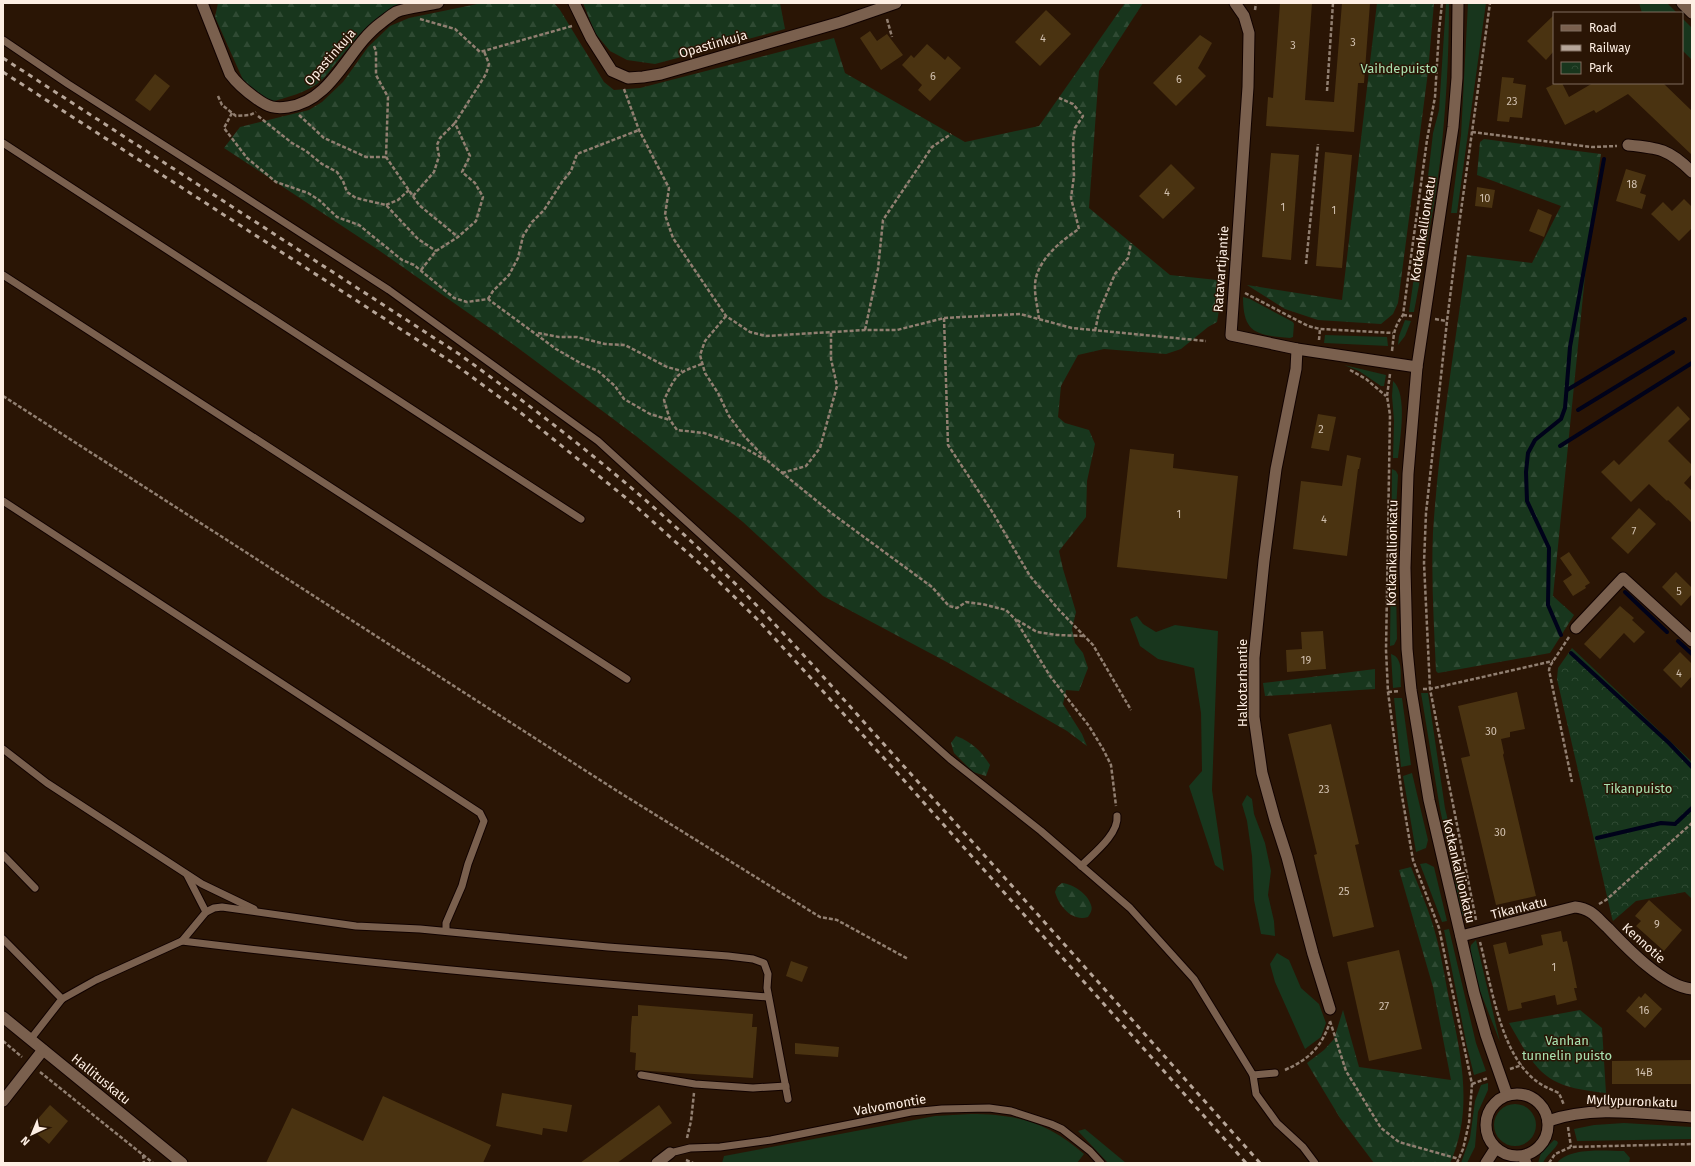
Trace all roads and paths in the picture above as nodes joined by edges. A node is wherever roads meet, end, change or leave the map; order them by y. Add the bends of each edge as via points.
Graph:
1 (202, 3) edge
2 (438, 3) edge
3 (574, 3) edge
4 (896, 3) edge
5 (1235, 3) edge
6 (1256, 3) edge
7 (1333, 3) edge
8 (1442, 3) edge
9 (1458, 3) edge
10 (1490, 3) edge
11 (1682, 3) edge
12 (1255, 11) dead end
13 (1692, 13) edge
14 (886, 16) dead end
15 (418, 18) dead end
16 (584, 22) junction
17 (369, 34) junction
18 (892, 37) dead end
19 (3, 40) edge
20 (484, 51) junction
21 (618, 74) junction
22 (1327, 91) dead end
23 (218, 96) dead end
24 (1059, 98) dead end
25 (267, 106) junction
26 (289, 107) junction
27 (232, 113) junction
28 (255, 113) junction
29 (455, 123) junction
30 (639, 130) junction
31 (1472, 132) junction
32 (951, 134) dead end
33 (3, 143) edge
34 (1318, 144) dead end
35 (1628, 145) joint
36 (386, 156) junction
37 (1692, 172) edge
38 (409, 190) junction
39 (413, 196) junction
40 (386, 205) junction
41 (458, 237) junction
42 (1132, 243) dead end
43 (436, 251) junction
44 (1306, 264) dead end
45 (421, 270) junction
46 (3, 275) edge
47 (1244, 292) dead end
48 (488, 299) junction
49 (1403, 315) junction
50 (726, 316) junction
51 (1414, 316) dead end
52 (944, 318) junction
53 (1039, 319) junction
54 (1437, 319) dead end
55 (1447, 321) junction
56 (1320, 329) junction
57 (865, 330) junction
58 (1095, 331) junction
59 (536, 332) junction
60 (830, 332) junction
61 (1393, 333) junction
62 (1206, 341) dead end
63 (1319, 342) dead end
64 (1393, 347) dead end
65 (1297, 349) junction
66 (702, 364) junction
67 (1417, 367) junction
68 (1344, 369) dead end
69 (682, 371) junction
70 (3, 396) edge
71 (1387, 396) dead end
72 (670, 420) junction
73 (770, 463) junction
74 (782, 473) junction
75 (3, 501) edge
76 (581, 519) dead end
77 (1015, 619) junction
78 (1576, 628) joint
79 (1085, 636) junction
80 (1692, 642) edge
81 (1553, 661) junction
82 (628, 679) dead end
83 (1430, 689) junction
84 (1131, 710) dead end
85 (3, 749) edge
86 (1572, 782) dead end
87 (1117, 816) joint
88 (1692, 823) edge
89 (3, 855) edge
90 (1081, 866) junction
91 (187, 875) junction
92 (36, 888) dead end
93 (1606, 900) dead end
94 (1584, 908) joint
95 (206, 912) junction
96 (259, 912) junction
97 (1477, 924) dead end
98 (446, 931) junction
99 (1460, 936) junction
100 (3, 939) edge
101 (182, 941) junction
102 (1480, 942) dead end
103 (908, 959) dead end
104 (1692, 990) edge
105 (768, 997) junction
106 (62, 1000) junction
107 (1330, 1009) joint
108 (3, 1017) edge
109 (1330, 1021) junction
110 (30, 1040) junction
111 (3, 1041) edge
112 (43, 1050) junction
113 (25, 1060) dead end
114 (1522, 1065) junction
115 (37, 1069) dead end
116 (1511, 1069) dead end
117 (1275, 1074) joint
118 (641, 1075) dead end
119 (1253, 1075) junction
120 (1488, 1078) dead end
121 (695, 1084) junction
122 (1472, 1084) dead end
123 (786, 1086) junction
124 (1507, 1095) junction
125 (788, 1099) dead end
126 (3, 1101) edge
127 (1564, 1101) dead end
128 (1692, 1117) edge
129 (1548, 1121) junction
130 (1569, 1130) dead end
131 (687, 1138) dead end
132 (1692, 1144) edge
133 (1571, 1147) junction
134 (1495, 1149) junction
135 (670, 1153) joint
136 (143, 1155) junction
137 (1459, 1160) dead end
138 (1524, 1160) edge
139 (144, 1163) edge
140 (153, 1163) edge
141 (182, 1163) edge
142 (657, 1163) edge
143 (1101, 1163) edge
144 (1315, 1163) edge
145 (1486, 1163) edge
146 (1549, 1163) edge

1 - 25 street via 230,74 237,84
2 - 17 street, Opastinkuja via 396,12
3 - 16 street
4 - 21 street, Opastinkuja via 841,22 661,74 628,78
5 - 65 street, Ratavartijantie via 1244,16 1249,32 1248,87 1231,335
6 - 12 path
7 - 22 path
8 - 49 path via 1435,97 1426,140
9 - 67 street, Kotkankallionkatu via 1457,78 1452,127
10 - 31 path
11 - 13 street
14 - 18 path
15 - 20 path via 454,29 480,52
16 - 20 path
16 - 21 street via 612,70
17 - 26 street, Opastinkuja via 317,96 301,105
17 - 36 path via 376,51 376,75 388,97
19 - 90 lane via 389,290 598,441 950,759
20 - 29 path via 489,64 486,74
21 - 30 path
23 - 27 path via 222,105
24 - 53 path via 1074,104 1084,116 1075,128 1073,142 1074,176 1071,198 1079,229 1066,237 1039,268 1034,287
25 - 26 street, Opastinkuja
25 - 28 path
26 - 36 path via 324,138 366,157
27 - 28 path via 236,116
27 - 45 path via 224,128 247,158 261,170 276,182 308,193 337,217 359,225 402,260
28 - 40 path via 292,143 337,172 344,181 347,192 356,198
29 - 39 path via 437,144 439,156 434,172
29 - 41 path via 470,156 462,172 475,183 483,197 476,221
30 - 48 path via 577,154 571,171 523,236 518,258 509,275
30 - 50 path via 669,188 665,215 673,238
31 - 35 path via 1592,147
31 - 55 path
32 - 57 path via 932,147 883,220 878,269
33 - 76 lane
34 - 44 path
35 - 37 street via 1667,151
36 - 38 path
38 - 39 path
38 - 40 path via 398,200
39 - 41 path via 419,205
40 - 43 path via 418,239
41 - 43 path
42 - 58 path via 1128,258 1115,274 1099,312
43 - 45 path
45 - 48 path via 454,298 467,302
46 - 82 lane
47 - 56 path via 1298,322
48 - 59 path
49 - 51 path
49 - 61 path
50 - 60 path via 750,332 766,336
50 - 66 path via 705,341 700,355
52 - 53 path via 1020,314
52 - 57 path via 897,330
52 - 79 path via 948,445 993,513 1030,576
53 - 58 path
54 - 55 path
55 - 83 path via 1426,513 1424,564
56 - 61 path
56 - 63 path
57 - 60 path
58 - 62 path
59 - 69 path via 625,345 667,367
59 - 72 path via 556,349 598,371 615,386 624,399 650,414
60 - 74 path via 831,359 837,386 820,448 806,466
61 - 64 path
65 - 67 street, Ratavartijantie
65 - 107 street, Halkotarhantie via 1296,369 1276,469 1264,561 1254,658 1254,717 1262,774 1312,954
66 - 69 path
66 - 73 path via 729,416
67 - 99 street, Kotkankallionkatu via 1406,522 1405,601 1409,674 1429,800
68 - 71 path via 1366,379
69 - 72 path via 674,380 664,400
70 - 103 path via 620,793 820,917 837,920
72 - 73 path via 677,430 704,433 739,445
73 - 74 path
74 - 77 path via 932,587 949,606 958,608 966,602 982,604 1006,610
75 - 98 lane via 480,812 484,822 446,923
77 - 79 path via 1038,632
77 - 87 path via 1050,676 1089,726 1111,764
78 - 80 street via 1622,578
78 - 81 path
79 - 84 path via 1093,645
81 - 83 path
81 - 86 path via 1550,675
83 - 97 path
85 - 91 lane via 47,783
87 - 90 lane via 1118,824 1112,834
88 - 93 path
89 - 92 lane
90 - 119 lane via 1130,908 1194,979
91 - 95 lane
91 - 96 lane
94 - 99 street, Tikankatu via 1575,907
94 - 104 street, Kennotie via 1590,910 1664,979
95 - 96 lane via 222,907
95 - 101 lane
96 - 98 lane via 356,926
98 - 105 lane via 753,959 764,963 768,974
99 - 124 street, Kotkankallionkatu via 1486,1035
100 - 106 lane
101 - 105 lane via 381,964 592,984
101 - 106 lane via 96,980
102 - 114 path via 1503,1031 1513,1054
105 - 123 lane
106 - 110 lane
107 - 109 path
108 - 110 street, Hallituskatu
109 - 117 path via 1325,1036 1308,1058
109 - 137 path via 1346,1071 1381,1128 1399,1142
110 - 112 street, Hallituskatu
111 - 113 path
112 - 126 street
112 - 141 street, Hallituskatu
114 - 116 path
114 - 127 path via 1534,1079 1559,1093
115 - 136 path
117 - 119 lane
118 - 121 lane
119 - 144 lane via 1256,1094 1277,1123
120 - 122 path
121 - 123 lane via 753,1088
121 - 131 path
123 - 125 lane
124 - 129 street via 1529,1096 1545,1111
124 - 134 street via 1492,1105 1486,1118 1486,1132
128 - 129 street, Myllypuronkatu via 1592,1112 1566,1115
129 - 138 street via 1545,1140
130 - 133 path
132 - 133 path
133 - 146 path via 1555,1154
134 - 138 street
134 - 145 street
135 - 142 street
135 - 143 lane, Valvomontie via 690,1148 771,1140 911,1112 976,1108 1011,1111 1051,1124 1072,1136
136 - 139 path
136 - 140 path

